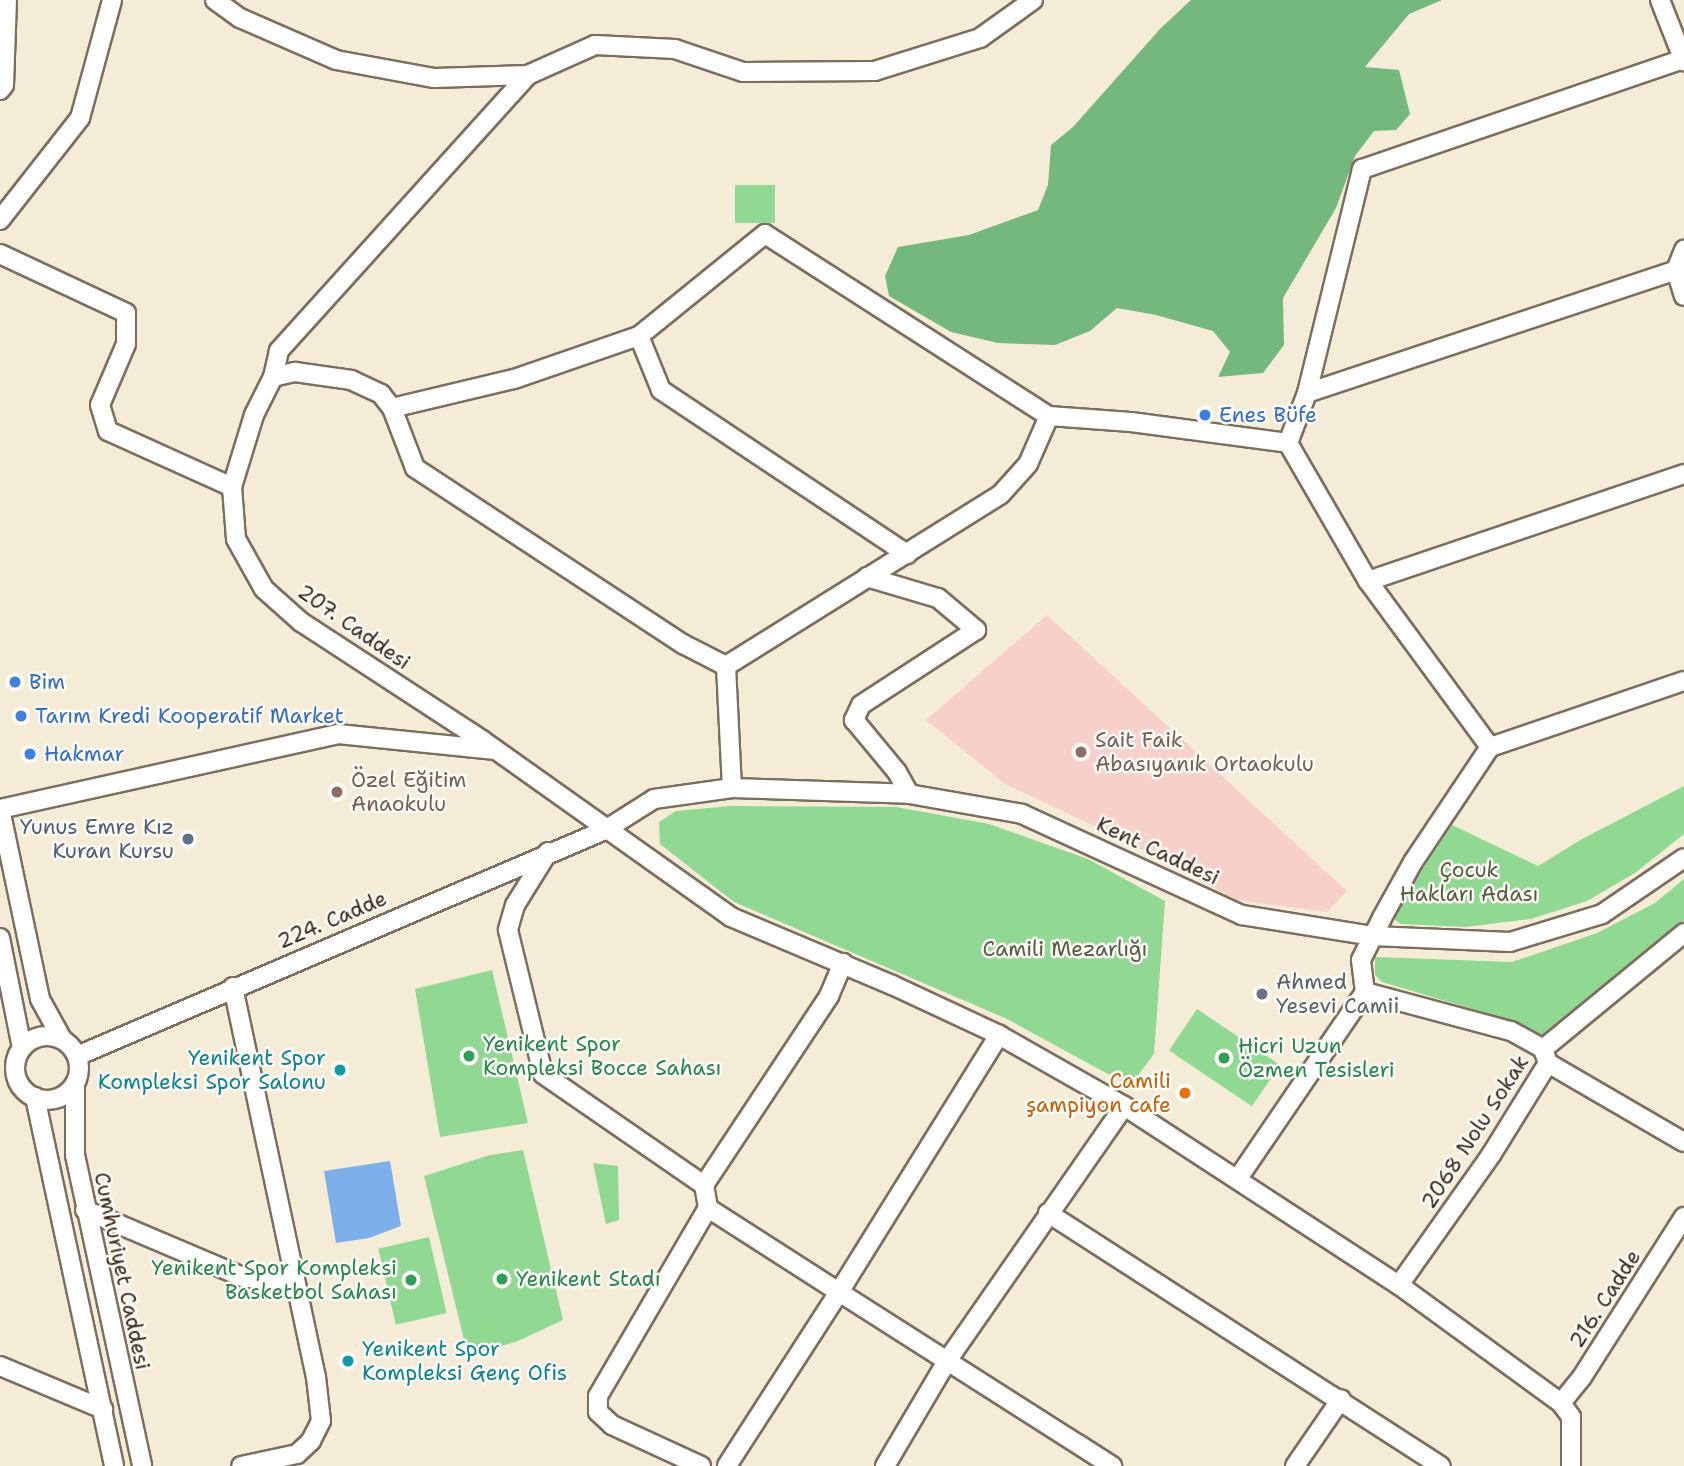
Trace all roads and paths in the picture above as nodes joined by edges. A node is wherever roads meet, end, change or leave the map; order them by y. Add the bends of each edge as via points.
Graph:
1 (7, 0) edge
2 (112, 0) edge
3 (215, 0) edge
4 (1033, 0) edge
5 (1660, 0) edge
6 (1684, 60) edge
7 (528, 75) junction
8 (0, 90) edge
9 (0, 220) edge
10 (1684, 250) edge
11 (0, 254) edge
12 (1676, 270) junction
13 (1684, 296) edge
14 (639, 336) junction
15 (273, 377) junction
16 (1307, 393) junction
17 (392, 408) junction
18 (1049, 416) junction
19 (1288, 443) junction
20 (1684, 474) edge
21 (232, 487) junction
22 (907, 554) junction
23 (867, 577) junction
24 (1367, 581) junction
25 (726, 666) junction
26 (1684, 681) edge
27 (1490, 747) junction
28 (497, 750) junction
29 (732, 788) junction
30 (909, 794) junction
31 (0, 809) edge
32 (605, 830) junction
33 (548, 852) junction
34 (1684, 858) edge
35 (1684, 933) edge
36 (1373, 936) junction
37 (0, 938) edge
38 (843, 963) junction
39 (233, 987) junction
40 (1365, 992) junction
41 (999, 1035) junction
42 (62, 1039) junction
43 (22, 1048) junction
44 (77, 1056) junction
45 (1546, 1056) junction
46 (8, 1079) edge
47 (75, 1084) junction
48 (35, 1097) junction
49 (1124, 1106) junction
50 (1684, 1142) edge
51 (1238, 1178) junction
52 (704, 1185) junction
53 (708, 1208) junction
54 (85, 1210) junction
55 (1048, 1213) junction
56 (1684, 1217) edge
57 (294, 1279) junction
58 (1399, 1284) junction
59 (839, 1293) junction
60 (947, 1361) junction
61 (0, 1366) edge
62 (1341, 1399) junction
63 (1560, 1403) junction
64 (103, 1409) junction
65 (280, 1462) edge
66 (114, 1466) edge
67 (142, 1466) edge
68 (241, 1466) edge
69 (701, 1466) edge
70 (727, 1466) edge
71 (885, 1466) edge
72 (1112, 1466) edge
73 (1295, 1466) edge
74 (1440, 1466) edge
75 (1571, 1466) edge

1 - 8 street via 4,85
2 - 9 street via 80,118
3 - 7 street via 240,18 336,60 434,78
4 - 7 street via 980,38 876,71 743,72 675,49 595,45
5 - 6 street
6 - 16 street via 1363,169
7 - 15 street, 207. Caddesi via 279,351
10 - 12 street
11 - 21 street via 126,313 126,344 100,405 108,431
12 - 13 street
12 - 16 street
14 - 17 street via 514,379
14 - 18 street via 765,234
14 - 22 street via 661,390
15 - 17 street via 295,372 351,380 382,394
15 - 21 street, 207. Caddesi via 254,415
16 - 19 street
17 - 25 street via 415,468 683,644
18 - 19 street
18 - 22 street via 1028,464 1001,494
19 - 24 street
20 - 24 street
21 - 28 street, 207. Caddesi via 236,539 264,589 333,645
22 - 23 street
23 - 25 street
23 - 30 street via 938,598 976,630 860,705 853,720 897,772
24 - 27 street
25 - 29 street
26 - 27 street
27 - 36 street via 1413,862
28 - 31 street via 338,734
28 - 32 street, 207. Caddesi
29 - 30 street, Kent Caddesi
29 - 32 street, Kent Caddesi via 654,799
30 - 36 street, Kent Caddesi via 1022,814 1242,915
31 - 42 street via 40,999
32 - 33 street, 224. Cadde
32 - 38 street, 207. Caddesi via 731,918
33 - 39 street, 224. Cadde
33 - 52 street via 515,905 508,930 543,1074
34 - 36 street, Kent Caddesi via 1601,914 1510,942
35 - 45 street, 2068 Nolu Sokak
36 - 40 street via 1361,960
37 - 43 street
38 - 41 street, 207. Caddesi
38 - 52 street via 829,996
39 - 44 street, 224. Cadde
39 - 57 street
40 - 45 street via 1511,1031
40 - 51 street
41 - 49 street, 207. Caddesi
41 - 59 street
42 - 43 street via 40,1036
42 - 44 street
43 - 46 street
44 - 47 street
45 - 50 street
45 - 58 street, 2068 Nolu Sokak via 1491,1155
46 - 48 street
47 - 48 street via 62,1096
47 - 54 street, Cumhuriyet Caddesi via 75,1155
48 - 64 street
49 - 51 street, 207. Caddesi
49 - 55 street
51 - 58 street, 207. Caddesi
52 - 53 street
53 - 59 street
53 - 69 street via 598,1396 598,1412 612,1425
54 - 57 street via 245,1278
54 - 67 street, Cumhuriyet Caddesi
55 - 60 street
55 - 62 street
56 - 63 street, 216. Cadde via 1582,1377
57 - 65 street via 321,1422 312,1441
58 - 63 street, 207. Caddesi
59 - 60 street
59 - 70 street
60 - 71 street
60 - 72 street
61 - 64 street
62 - 73 street
62 - 74 street
63 - 75 street via 1571,1417
64 - 66 street
65 - 68 street

